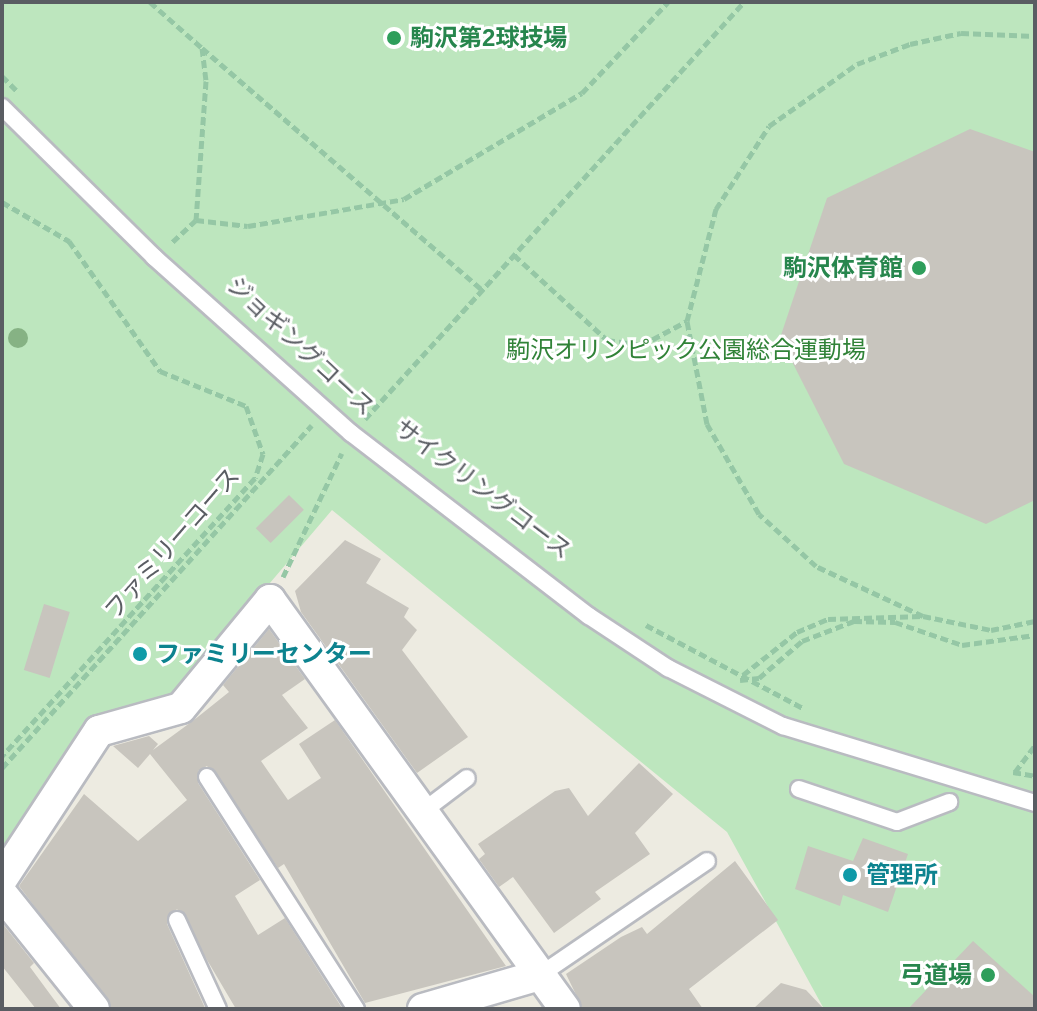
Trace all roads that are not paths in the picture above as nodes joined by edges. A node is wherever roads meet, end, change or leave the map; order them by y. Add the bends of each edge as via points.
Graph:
1 (2, 107) edge
2 (207, 777) dead end
3 (467, 778) dead end
4 (799, 789) dead end
5 (949, 802) dead end
6 (1035, 803) edge
7 (422, 812) junction
8 (707, 861) dead end
9 (2, 879) edge
10 (2, 894) edge
11 (177, 920) dead end
12 (540, 975) junction
13 (94, 1009) edge
14 (218, 1009) edge
15 (356, 1009) edge
16 (423, 1009) edge
17 (565, 1009) edge

1 - 6 lane via 164,248 324,409 355,421 566,600 726,698 891,765
2 - 15 lane
3 - 7 lane
4 - 5 lane via 897,822
7 - 9 street via 270,600 181,708 99,731
7 - 12 street
8 - 12 lane
10 - 13 street
11 - 14 lane
12 - 16 street
12 - 17 street

